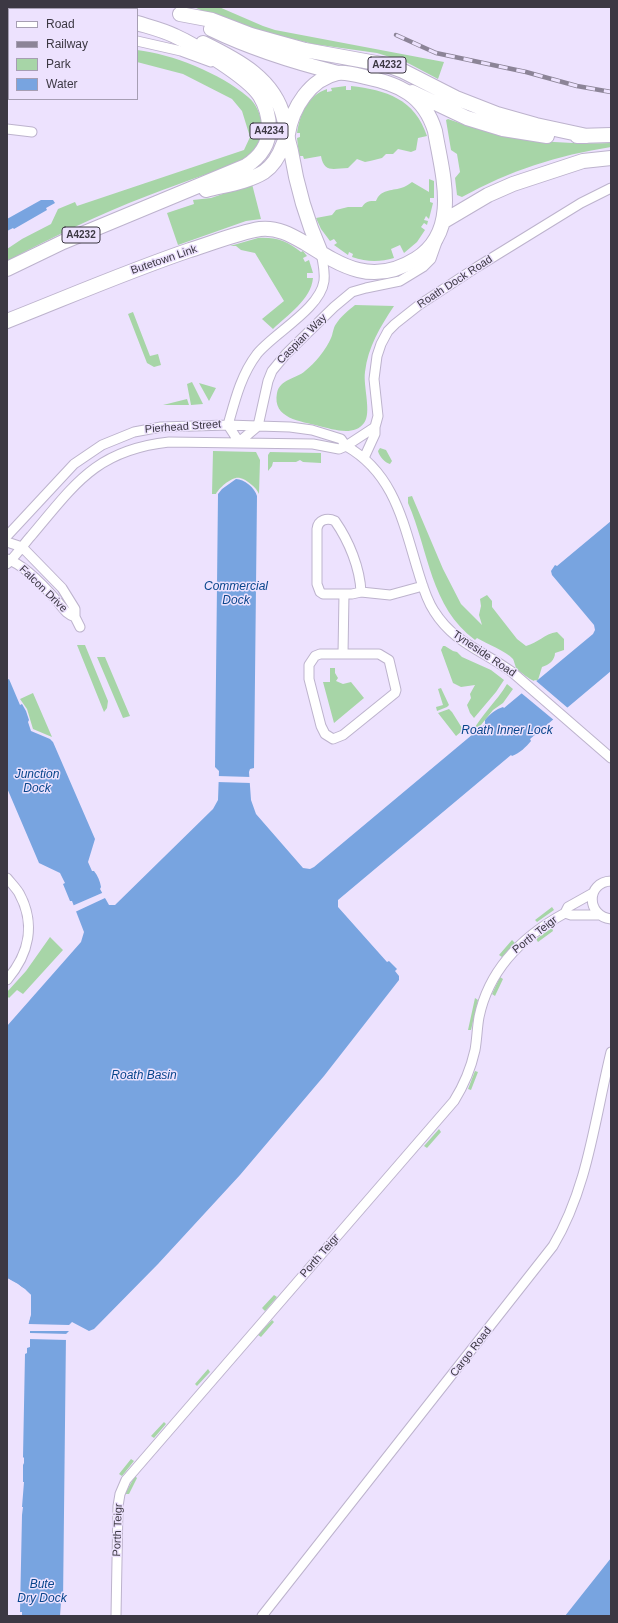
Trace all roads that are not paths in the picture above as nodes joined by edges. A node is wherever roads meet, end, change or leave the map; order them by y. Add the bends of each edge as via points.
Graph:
1 (174, 11) edge
2 (138, 23) edge
3 (176, 36) junction
4 (138, 41) edge
5 (228, 68) junction
6 (338, 73) junction
7 (398, 86) junction
8 (7, 129) edge
9 (32, 132) dead end
10 (288, 135) junction
11 (611, 135) edge
12 (587, 136) junction
13 (611, 158) edge
14 (611, 188) edge
15 (156, 203) junction
16 (441, 227) junction
17 (321, 253) junction
18 (7, 269) edge
19 (7, 321) edge
20 (228, 425) junction
21 (258, 426) junction
22 (375, 427) junction
23 (240, 442) junction
24 (346, 446) junction
25 (364, 458) junction
26 (7, 536) edge
27 (7, 542) edge
28 (22, 547) junction
29 (8, 561) edge
30 (423, 586) junction
31 (361, 592) junction
32 (344, 594) junction
33 (75, 617) junction
34 (80, 628) dead end
35 (344, 654) junction
36 (611, 758) edge
37 (7, 878) edge
38 (610, 879) edge
39 (593, 894) junction
40 (565, 913) junction
41 (599, 915) junction
42 (611, 920) edge
43 (7, 980) edge
44 (611, 1052) edge
45 (116, 1616) edge
46 (262, 1616) edge

1 - 6 main road via 249,46
1 - 12 main road, A4232 via 212,20 251,35 305,50 387,65 462,101 497,114
2 - 3 main road, A4234
3 - 5 main road, A4234
3 - 10 main road, A4234 via 204,43 258,75 280,104
4 - 5 street via 182,51
5 - 15 main road, A4234 via 259,95 266,108 269,134 266,144 258,156 246,166
6 - 7 main road
6 - 10 main road via 317,83 306,93 296,108
7 - 12 main road, A4232 via 461,115 503,129 560,138
7 - 16 main road via 421,105 434,127 445,195 446,210
8 - 9 street
10 - 15 main road, A4232 via 275,161 260,174
10 - 17 main road via 304,212
11 - 12 main road, A4232
13 - 16 main road via 583,161 513,184 488,195
14 - 22 street, Roath Dock Road via 581,203 477,267 413,309 388,331 374,368 378,416
15 - 18 main road, A4232 via 63,242
16 - 17 main road, Butetown Link via 426,251 419,257 401,267 382,272 349,268
16 - 21 street, Caspian Way via 434,253 423,267 400,281 352,292 286,354 268,381
17 - 19 main road, Butetown Link via 284,232 270,229 254,230 132,271
17 - 20 street, Caspian Way via 324,280 320,292 254,360 243,378
20 - 21 street, Pierhead Street
20 - 23 street
20 - 26 street, Pierhead Street via 151,428 114,439 74,464
21 - 23 street
21 - 24 street, Pierhead Street via 312,430 341,439
22 - 24 street
22 - 25 street, Roath Dock Road via 375,434
23 - 24 street, Pierhead Street via 321,444 339,449
23 - 28 street, Pierhead Street via 149,444 106,460 78,480
24 - 25 street, Tyneside Road
25 - 30 street, Tyneside Road via 378,472 394,498
27 - 28 street
28 - 29 street, Pierhead Street
28 - 33 street, Falcon Drive via 62,588 75,609
29 - 33 street, Falcon Drive via 35,579 57,600 66,613
30 - 31 street via 390,595
30 - 36 street, Tyneside Road via 434,611 451,633 499,663
31 - 32 street
31 - 32 street via 356,566 345,539 335,521 327,519 318,526 318,588 323,594
32 - 35 street
33 - 34 street, Falcon Drive
35 - 35 street via 384,656 389,660 396,690 343,735 333,739 325,734 321,726 309,679 309,665 315,656 320,654
37 - 43 street via 19,893 28,917 28,939 24,956
38 - 39 street, Porth Teigr
39 - 40 street, Porth Teigr via 568,907
39 - 41 street via 593,907
40 - 41 street, Porth Teigr
40 - 45 street, Porth Teigr via 526,939 497,971 483,1002 470,1068 463,1086 444,1114 126,1480 118,1506
41 - 42 street
44 - 46 street, Cargo Road via 582,1177 570,1212 555,1242

